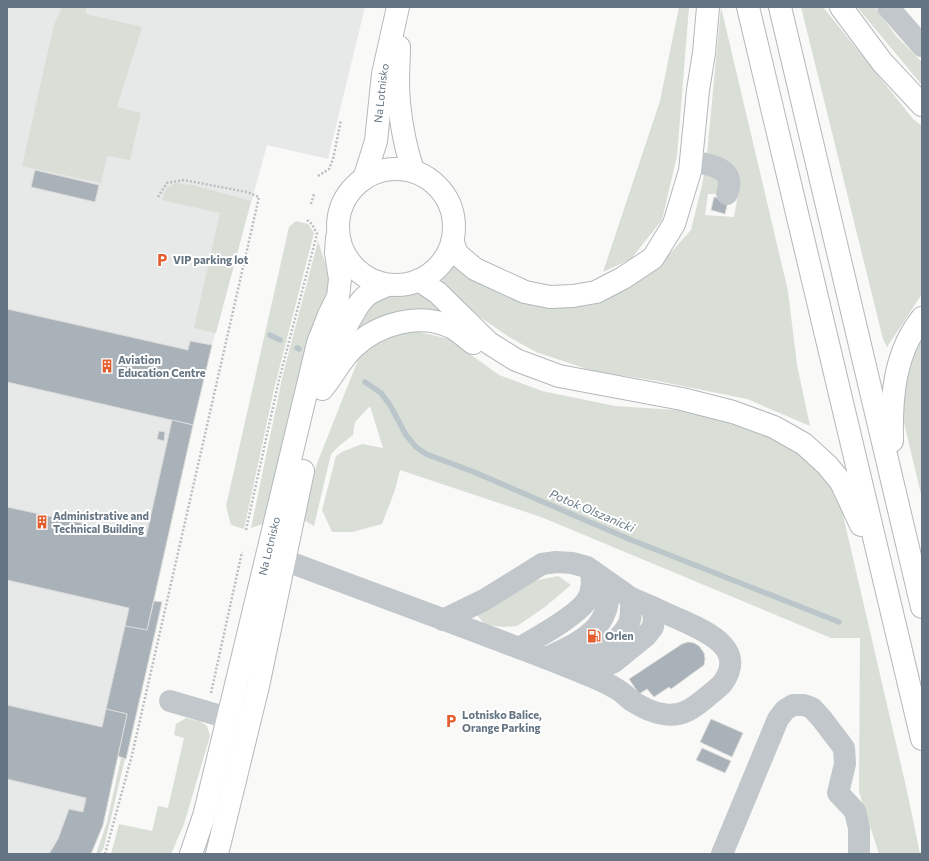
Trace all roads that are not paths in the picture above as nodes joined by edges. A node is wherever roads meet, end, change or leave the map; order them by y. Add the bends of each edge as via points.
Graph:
1 (398, 7) edge
2 (708, 7) edge
3 (748, 7) edge
4 (780, 7) edge
5 (841, 7) edge
6 (888, 7) edge
7 (922, 46) edge
8 (922, 105) edge
9 (691, 161) junction
10 (413, 170) junction
11 (364, 179) junction
12 (727, 194) dead end
13 (337, 238) junction
14 (453, 243) junction
15 (420, 280) junction
16 (387, 285) junction
17 (922, 318) edge
18 (510, 356) junction
19 (322, 389) junction
20 (894, 486) junction
21 (284, 560) junction
22 (591, 570) junction
23 (610, 583) junction
24 (886, 587) junction
25 (631, 598) junction
26 (652, 607) junction
27 (922, 607) edge
28 (443, 620) junction
29 (519, 648) junction
30 (546, 658) junction
31 (568, 667) junction
32 (588, 676) junction
33 (170, 701) dead end
34 (228, 718) junction
35 (922, 739) edge
36 (191, 854) edge
37 (217, 854) edge
38 (722, 854) edge
39 (859, 854) edge

1 - 10 main road, Na Lotnisko via 399,96 405,142
1 - 11 main road, Na Lotnisko via 383,74 376,141
2 - 9 main road
3 - 24 main road
4 - 20 main road
5 - 8 main road via 882,62
6 - 7 lane
9 - 12 lane via 719,167 730,186
9 - 14 main road via 674,224 653,258 596,292 550,297 526,292 475,269 457,254
10 - 11 main road via 384,171
10 - 14 main road via 438,183 446,195 455,219
11 - 13 main road via 342,202 336,224
13 - 16 main road via 349,262 373,280
13 - 34 main road, Na Lotnisko via 336,253 340,279 338,296 318,343
14 - 15 main road via 445,260
15 - 16 main road via 408,284
15 - 18 main road via 438,293 489,343
16 - 19 main road, Na Lotnisko via 365,296 360,303 335,349
17 - 20 main road via 913,329 895,380 891,410
18 - 19 main road via 481,349 451,327 436,322 416,320 396,323 364,338 344,358
18 - 24 main road via 559,376 682,399 733,412 774,427 804,444 841,482
19 - 21 main road, Na Lotnisko
20 - 27 main road
21 - 28 lane
21 - 37 main road, Na Lotnisko via 258,686
22 - 23 lane
22 - 28 lane via 572,563 542,564 484,600
22 - 29 lane via 591,590 580,608
23 - 25 lane
23 - 30 lane via 608,607 594,631
24 - 35 main road
25 - 26 lane
25 - 31 lane via 629,623 621,636 591,656
26 - 32 lane via 653,627 646,636 614,662
26 - 32 lane via 701,630 724,646 729,654 729,666 721,684 685,713 668,715 634,702 616,688
28 - 29 lane
29 - 30 lane
30 - 31 lane
31 - 32 lane
33 - 34 lane
34 - 36 main road, Na Lotnisko via 204,816
38 - 39 lane via 778,720 785,710 798,705 812,708 844,748 845,764 838,793 855,811 859,828

